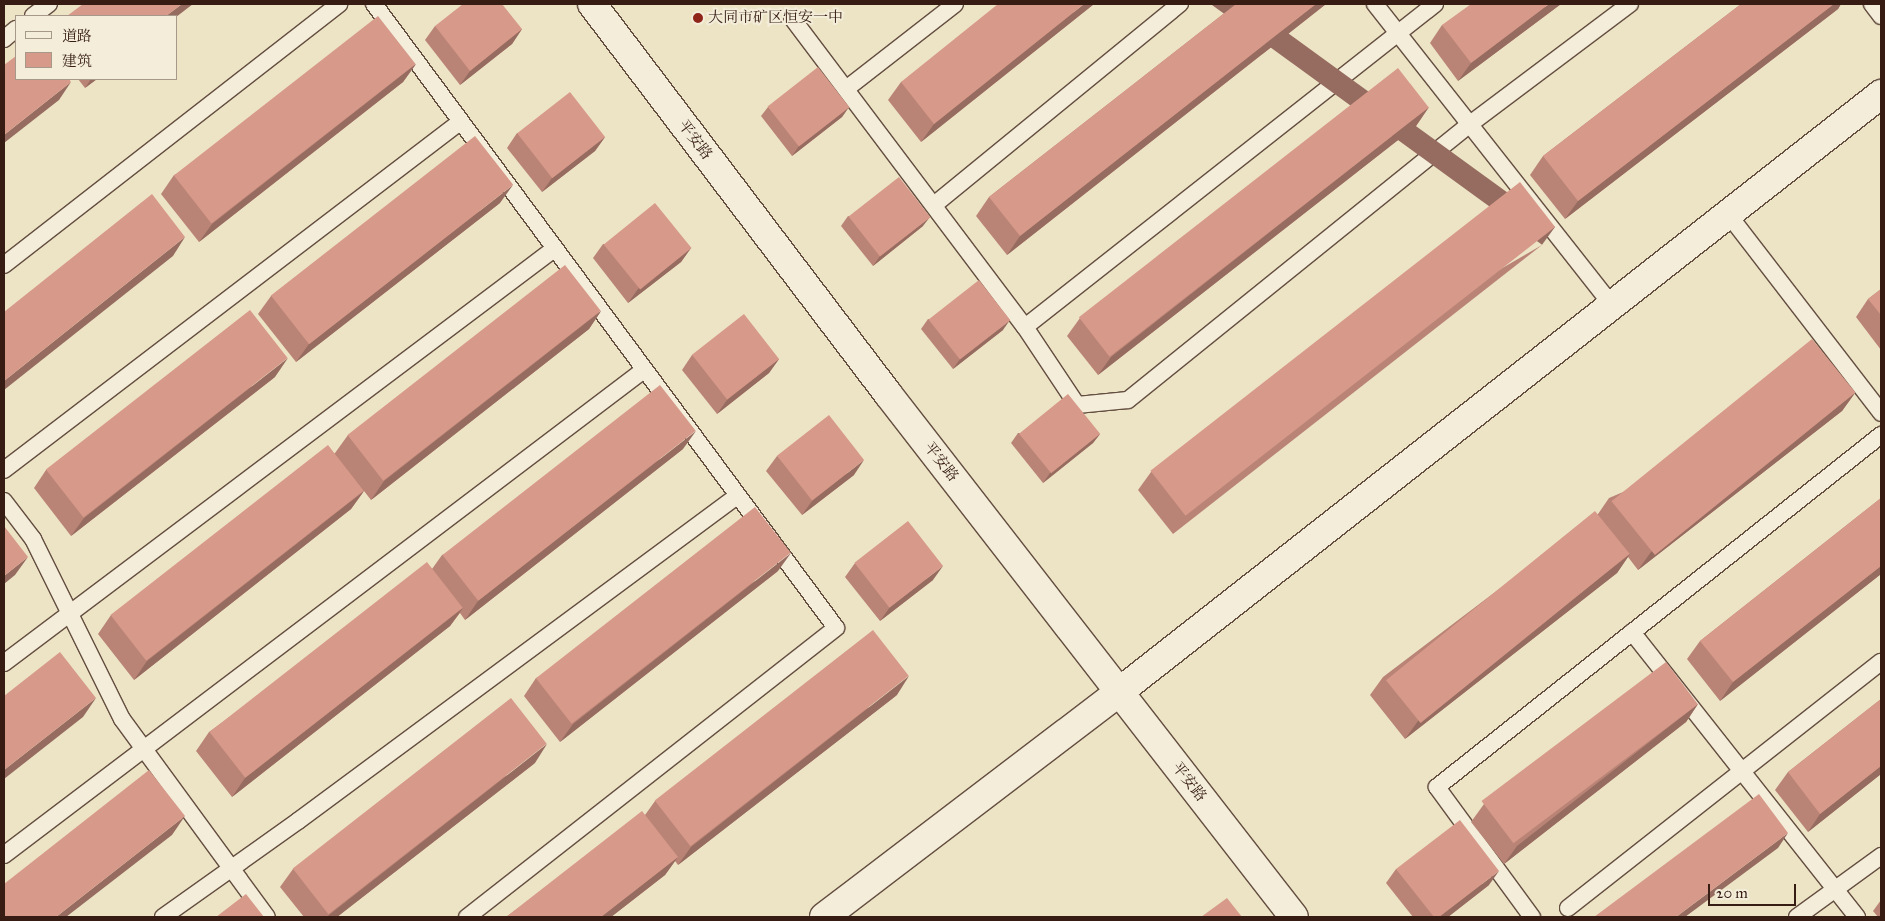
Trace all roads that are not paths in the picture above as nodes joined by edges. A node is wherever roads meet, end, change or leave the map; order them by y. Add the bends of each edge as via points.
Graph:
1 (49, 4) edge
2 (339, 4) edge
3 (374, 4) edge
4 (592, 4) edge
5 (955, 4) edge
6 (1180, 4) edge
7 (1375, 4) edge
8 (1435, 4) edge
9 (1630, 4) edge
10 (1872, 4) edge
11 (34, 15) edge
12 (1881, 16) edge
13 (792, 18) dead end
14 (15, 30) edge
15 (1398, 32) junction
16 (4, 39) edge
17 (846, 89) junction
18 (1881, 94) edge
19 (460, 122) junction
20 (1470, 124) junction
21 (934, 205) junction
22 (1728, 214) junction
23 (554, 249) junction
24 (4, 265) edge
25 (1612, 305) junction
26 (1025, 327) junction
27 (644, 370) junction
28 (1881, 413) edge
29 (1881, 435) edge
30 (4, 470) edge
31 (737, 496) junction
32 (4, 501) edge
33 (69, 612) junction
34 (1632, 632) junction
35 (1881, 662) edge
36 (4, 663) edge
37 (1120, 692) junction
38 (143, 749) junction
39 (1743, 772) junction
40 (4, 855) edge
41 (1881, 856) edge
42 (230, 867) junction
43 (1836, 889) junction
44 (1568, 908) dead end
45 (163, 917) edge
46 (267, 917) edge
47 (467, 917) edge
48 (824, 917) edge
49 (1294, 917) edge
50 (1532, 917) edge
51 (1797, 917) edge
52 (1857, 917) edge

1 - 11 lane
2 - 24 lane
3 - 19 lane
4 - 37 street, 平安路
5 - 17 lane
6 - 21 lane
7 - 15 lane
8 - 15 lane
9 - 20 lane
10 - 12 lane
13 - 17 lane
14 - 16 lane
15 - 20 lane
15 - 26 lane
17 - 21 lane
18 - 22 street
19 - 23 lane
19 - 30 lane
20 - 25 lane
20 - 26 lane via 1128,400 1077,405
21 - 26 lane
22 - 25 street
22 - 28 lane
23 - 27 lane
23 - 33 lane
25 - 37 street
27 - 31 lane
27 - 38 lane
29 - 34 lane
31 - 42 lane via 298,821
31 - 47 lane via 836,628
32 - 33 lane via 33,539
33 - 36 lane
33 - 38 lane via 122,719
34 - 39 lane
34 - 50 lane via 1437,787
35 - 39 lane
37 - 48 street
37 - 49 street, 平安路
38 - 40 lane
38 - 42 lane
39 - 43 lane
39 - 44 lane
41 - 43 lane
42 - 45 lane
42 - 46 lane
43 - 51 lane
43 - 52 lane

